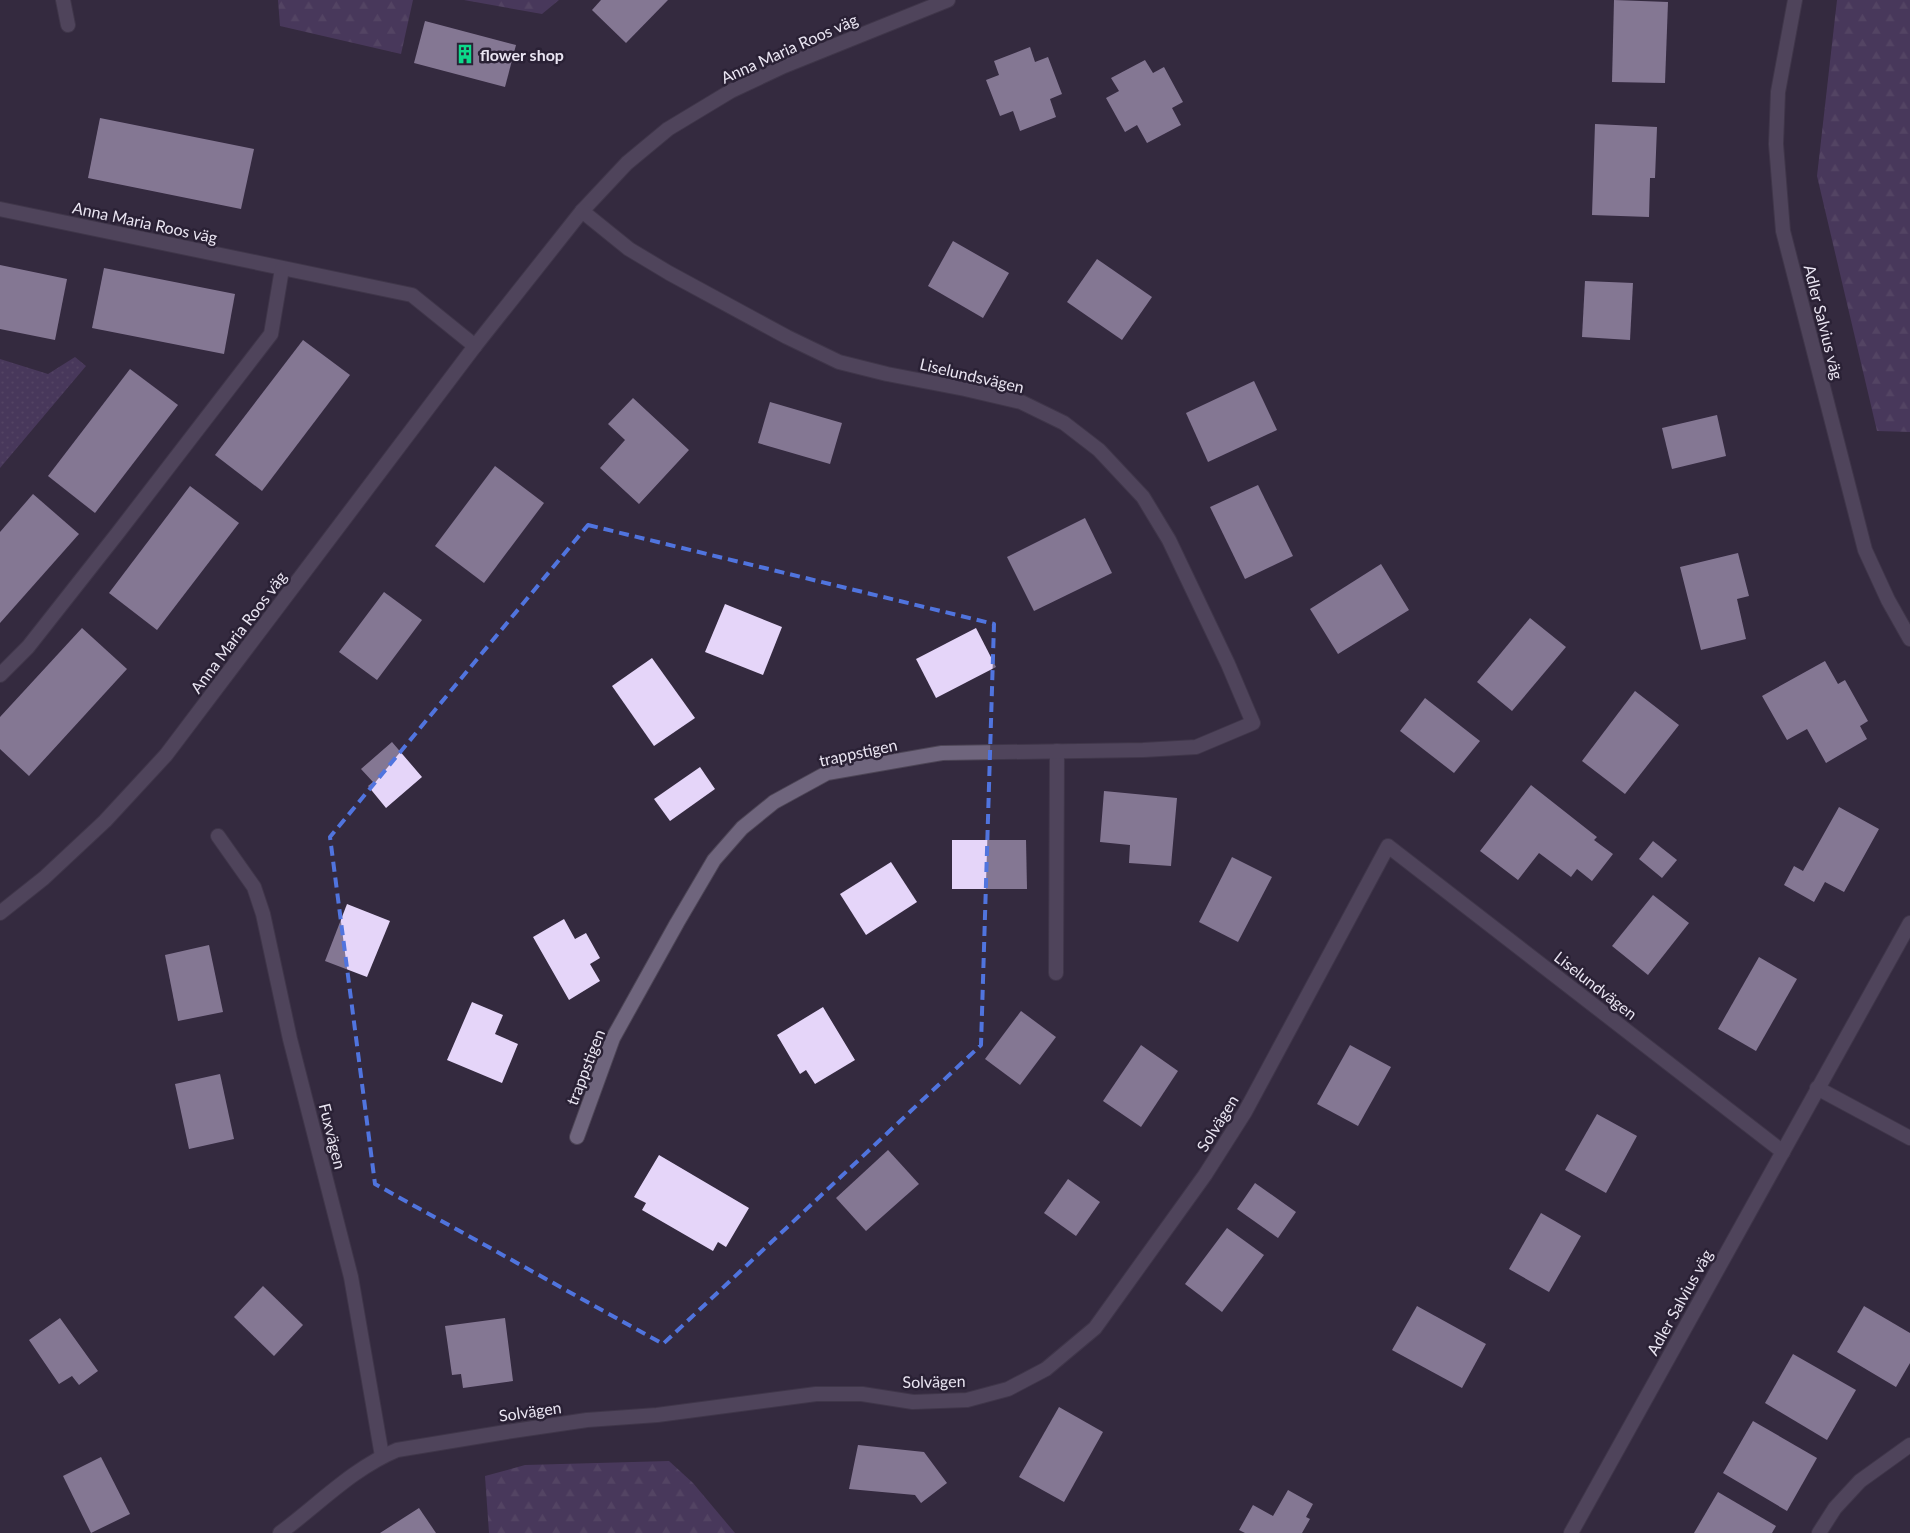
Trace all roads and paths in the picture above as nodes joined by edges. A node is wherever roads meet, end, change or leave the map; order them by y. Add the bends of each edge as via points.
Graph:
1 (63, 0) edge
2 (948, 0) edge
3 (1795, 0) edge
4 (68, 25) dead end
5 (0, 209) edge
6 (582, 211) junction
7 (282, 269) junction
8 (475, 346) junction
9 (1910, 639) edge
10 (0, 675) edge
11 (1253, 723) joint
12 (1056, 751) junction
13 (218, 836) dead end
14 (1388, 846) joint
15 (0, 912) edge
16 (1910, 923) edge
17 (1056, 973) dead end
18 (1818, 1088) junction
19 (577, 1137) dead end
20 (1910, 1138) edge
21 (1783, 1152) junction
22 (1910, 1445) edge
23 (382, 1456) junction
24 (280, 1533) edge
25 (1571, 1533) edge
26 (1820, 1533) edge

1 - 4 street
2 - 6 street, Anna Maria Roos väg via 784,66 731,91 668,129 627,163
3 - 9 street, Adler Salvius väg via 1778,101 1776,144 1783,231 1864,550
5 - 7 street, Anna Maria Roos väg
6 - 8 street, Anna Maria Roos väg
6 - 11 street, Liselundsvägen via 629,249 664,270 839,362 1021,402 1064,423 1099,450 1143,497 1169,540
7 - 8 street, Anna Maria Roos väg via 412,295
7 - 10 street via 270,334 28,647
8 - 15 street, Anna Maria Roos väg via 166,755 58,865
11 - 12 street, trappstigen via 1196,747
12 - 17 street
12 - 19 street, trappstigen via 942,754 826,773 774,802 742,828 714,860 695,891 613,1038
13 - 23 street, Fuxvägen via 254,886 263,914 290,1039 352,1277
14 - 21 street, Liselundvägen
14 - 23 street, Solvägen via 1245,1112 1205,1175 1095,1328 1046,1369 1008,1389 967,1400 913,1402 862,1394 816,1394 657,1415 587,1420 397,1450
16 - 18 street, Adler Salvius väg
18 - 20 street
18 - 21 street, Adler Salvius väg
21 - 25 street, Adler Salvius väg
22 - 26 street via 1860,1480 1835,1508
23 - 24 street, Solvägen

